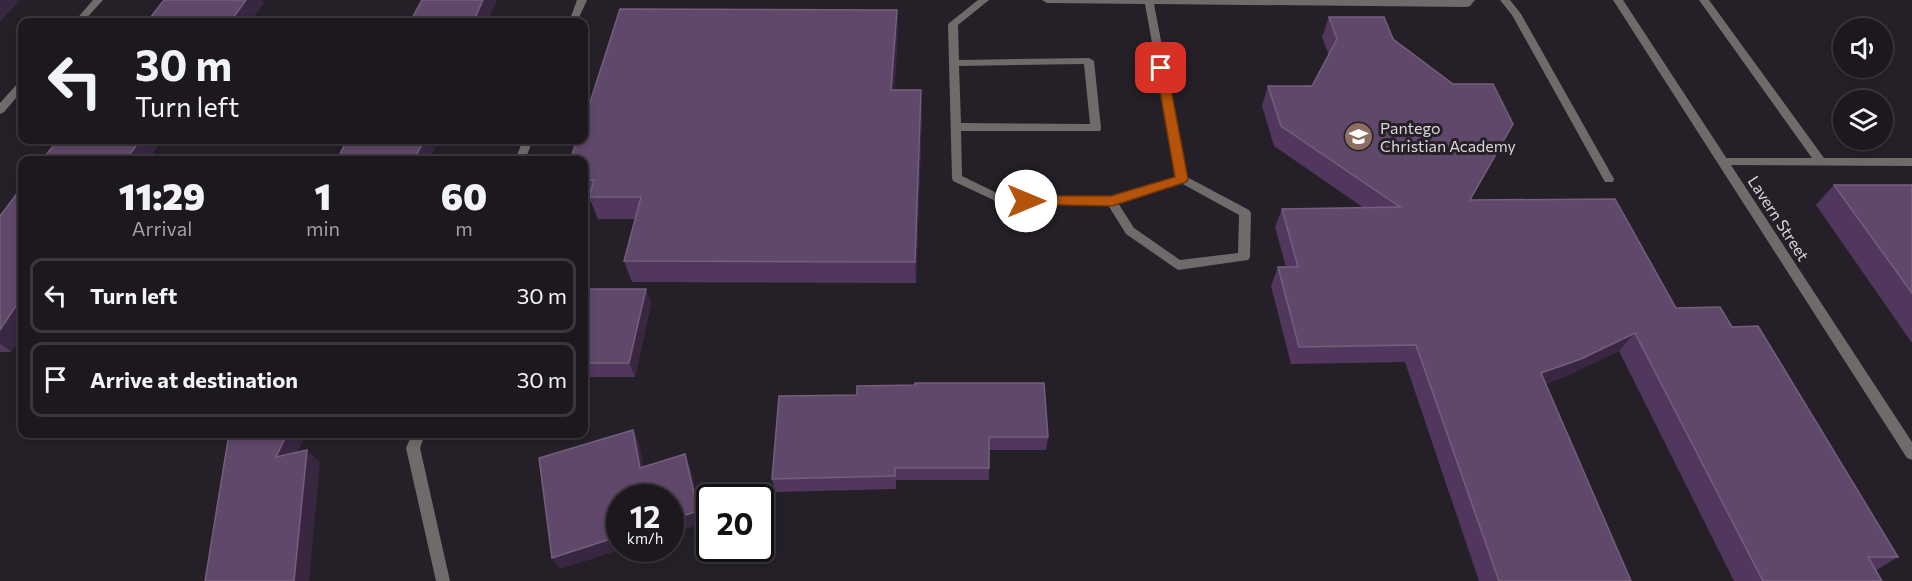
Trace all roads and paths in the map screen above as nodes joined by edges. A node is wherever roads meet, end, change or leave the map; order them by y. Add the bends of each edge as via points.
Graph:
1 (98, 0) edge
2 (582, 0) edge
3 (984, 0) edge
4 (1047, 0) edge
5 (1470, 0) edge
6 (1505, 0) edge
7 (1618, 0) edge
8 (1704, 0) edge
9 (1149, 1) edge
10 (82, 18) edge
11 (575, 18) edge
12 (954, 63) junction
13 (18, 90) edge
14 (0, 110) edge
15 (956, 127) junction
16 (1723, 162) junction
17 (1821, 162) junction
18 (1912, 162) edge
19 (1182, 179) junction
20 (1609, 179) dead end
21 (1112, 201) junction
22 (417, 438) edge
23 (1912, 454) edge
24 (443, 581) edge

1 - 10 street
2 - 11 street
3 - 12 street via 953,24
4 - 9 street
5 - 9 street via 1467,4
6 - 20 street
7 - 16 street, Lavern Street
8 - 17 street
9 - 19 street
12 - 15 street
12 - 15 street via 1089,61 1096,128
13 - 14 street
15 - 21 street via 957,178 1004,201
16 - 17 street
16 - 23 street, Lavern Street
17 - 18 street
19 - 21 street
19 - 21 street via 1245,213 1244,257 1178,265 1130,231
22 - 24 street via 413,448

